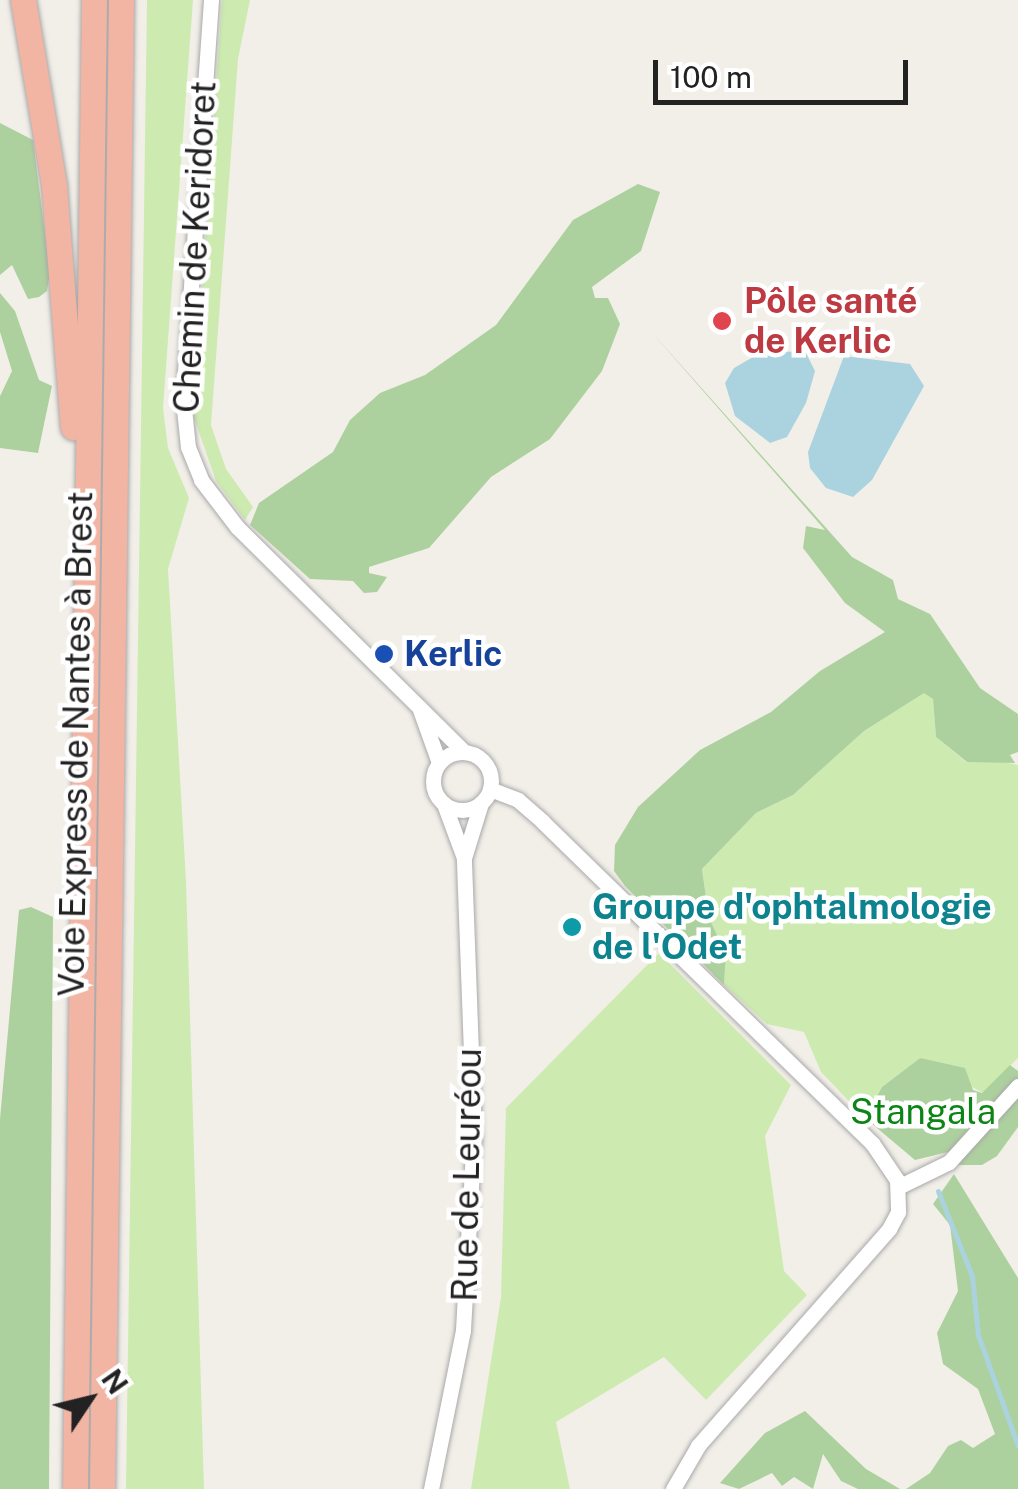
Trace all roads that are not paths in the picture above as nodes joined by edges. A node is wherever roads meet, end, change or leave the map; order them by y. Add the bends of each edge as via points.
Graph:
1 (23, 0) edge
2 (94, 0) edge
3 (121, 0) edge
4 (211, 0) edge
5 (86, 623) junction
6 (418, 704) junction
7 (464, 752) junction
8 (439, 763) junction
9 (486, 796) junction
10 (444, 804) junction
11 (464, 858) junction
12 (1018, 1086) edge
13 (898, 1187) junction
14 (75, 1489) edge
15 (102, 1489) edge
16 (431, 1489) edge
17 (673, 1489) edge

1 - 5 highway via 59,228
2 - 5 highway, Voie Express de Nantes à Brest
3 - 15 highway, Voie Express de Nantes à Brest
4 - 6 street, Chemin de Keridoret via 182,398 188,447 201,480 238,527
5 - 14 highway, Voie Express de Nantes à Brest
6 - 7 street, Chemin de Keridoret
6 - 8 street, Chemin de Keridoret
7 - 8 street
7 - 9 street via 486,764
8 - 10 street via 433,782
9 - 10 street via 462,810
9 - 11 street, Rue de Leuréou
9 - 13 street via 527,807 885,1157
10 - 11 street, Rue de Leuréou
11 - 16 street, Rue de Leuréou via 474,1103 470,1242 457,1367
12 - 13 street via 949,1162
13 - 17 street via 889,1229 698,1446

